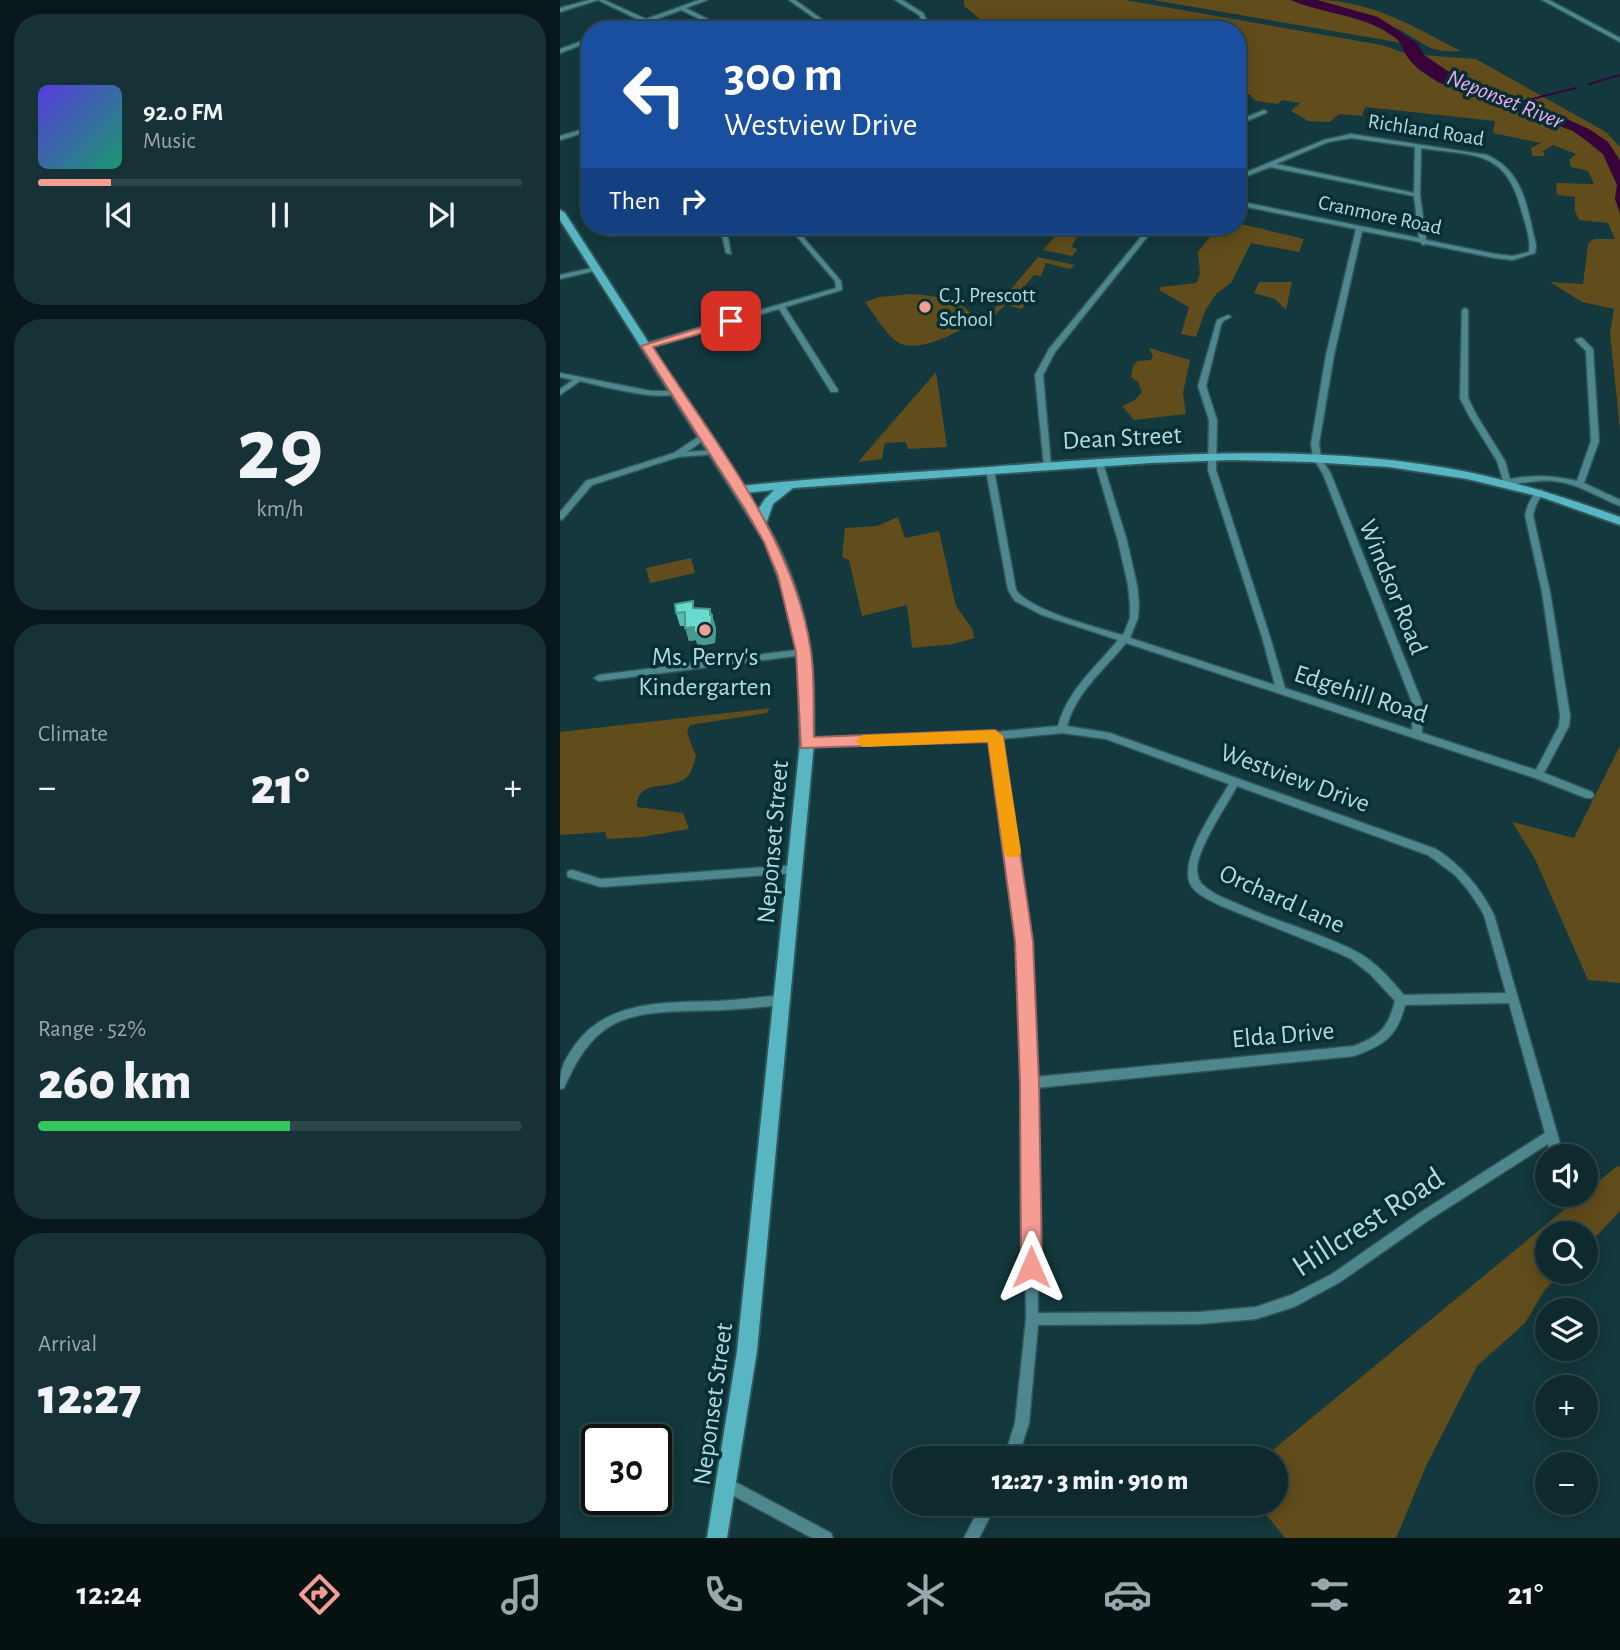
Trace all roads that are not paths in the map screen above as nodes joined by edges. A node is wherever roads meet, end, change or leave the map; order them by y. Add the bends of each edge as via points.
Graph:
1 (597, 0) edge
2 (704, 0) edge
3 (792, 0) edge
4 (898, 0) edge
5 (1545, 0) edge
6 (681, 8) junction
7 (560, 10) edge
8 (645, 21) joint
9 (708, 21) edge
10 (822, 21) edge
11 (925, 21) edge
12 (1620, 40) edge
13 (581, 43) edge
14 (560, 51) edge
15 (1264, 112) dead end
16 (1246, 119) edge
17 (581, 132) edge
18 (560, 138) edge
19 (1418, 148) junction
20 (1270, 164) junction
21 (1246, 174) edge
22 (1418, 195) junction
23 (1246, 205) edge
24 (560, 213) edge
25 (1359, 230) junction
26 (725, 235) edge
27 (798, 235) edge
28 (1146, 235) edge
29 (1423, 243) junction
30 (729, 253) dead end
31 (1516, 258) joint
32 (596, 269) junction
33 (560, 277) edge
34 (781, 306) junction
35 (1465, 310) dead end
36 (1228, 317) dead end
37 (1579, 340) dead end
38 (646, 346) junction
39 (560, 375) edge
40 (578, 379) junction
41 (834, 390) dead end
42 (560, 393) edge
43 (675, 393) junction
44 (704, 437) junction
45 (713, 452) junction
46 (677, 455) junction
47 (1212, 456) junction
48 (1317, 458) junction
49 (1098, 462) junction
50 (1047, 465) junction
51 (990, 470) junction
52 (727, 473) junction
53 (1507, 482) junction
54 (795, 484) junction
55 (1580, 484) junction
56 (738, 490) junction
57 (1539, 492) junction
58 (1620, 503) edge
59 (560, 517) edge
60 (1620, 521) edge
61 (760, 524) junction
62 (1125, 638) junction
63 (804, 652) junction
64 (599, 678) dead end
65 (1281, 690) junction
66 (1062, 729) junction
67 (1417, 735) junction
68 (995, 736) junction
69 (807, 743) junction
70 (1538, 775) junction
71 (1235, 782) junction
72 (1589, 795) dead end
73 (796, 869) junction
74 (572, 874) dead end
75 (1513, 998) junction
76 (782, 1000) junction
77 (1401, 1000) junction
78 (1030, 1083) junction
79 (560, 1084) edge
80 (1552, 1135) junction
81 (1554, 1144) edge
82 (1032, 1319) junction
83 (1015, 1446) edge
84 (726, 1484) junction
85 (983, 1516) edge
86 (717, 1538) edge
87 (826, 1538) edge
88 (971, 1538) edge

1 - 7 street
1 - 8 street
2 - 6 street
3 - 10 street
4 - 11 street
5 - 12 street
6 - 8 street
6 - 9 street
13 - 14 street
15 - 16 street
17 - 18 street
19 - 20 street, Richland Road via 1359,136 1338,137
19 - 22 street
19 - 31 street, Richland Road via 1485,156 1510,170 1532,245 1532,253
20 - 21 street, Richland Road
20 - 22 street
22 - 29 street
23 - 25 street, Cranmore Road
24 - 32 main road, Neponset Street
25 - 29 street, Cranmore Road
25 - 48 street via 1319,409
26 - 30 street
27 - 34 street via 841,287
28 - 50 street via 1052,351 1038,375
29 - 31 street, Cranmore Road
32 - 33 street
32 - 38 main road, Neponset Street
34 - 38 street
34 - 41 street
35 - 53 street via 1464,398 1501,461
36 - 47 street via 1218,325 1202,386 1213,420
37 - 55 street via 1590,351 1595,441
38 - 43 main road, Neponset Street
39 - 40 street
40 - 42 street
40 - 43 street
43 - 44 main road, Neponset Street
44 - 45 main road, Neponset Street
44 - 46 street
45 - 46 street
45 - 52 main road, Neponset Street
46 - 59 street via 589,483
47 - 48 main road, Dean Street
47 - 49 main road, Dean Street
47 - 65 street via 1212,470
48 - 53 main road, Dean Street via 1450,471
48 - 67 street, Windsor Road via 1418,705
49 - 50 main road, Dean Street
49 - 62 street via 1131,582 1135,617
50 - 51 main road, Dean Street
51 - 54 main road, Dean Street
51 - 62 street, Edgehill Road via 1012,590 1018,600
52 - 54 main road
52 - 56 main road, Neponset Street
53 - 55 street, Dean Street via 1540,476
53 - 57 main road, Dean Street
54 - 56 main road, Dean Street
54 - 61 main road via 769,500
55 - 58 street, Dean Street
56 - 61 main road, Neponset Street
57 - 60 main road, Dean Street
57 - 70 street via 1530,515 1565,715 1564,726
61 - 63 main road, Neponset Street via 785,576
62 - 65 street, Edgehill Road
62 - 66 street via 1074,698
63 - 64 street
63 - 69 main road, Neponset Street
65 - 67 street, Edgehill Road
66 - 68 street, Westview Drive
66 - 71 street, Westview Drive via 1128,742
67 - 70 street, Edgehill Road
68 - 69 street, Westview Drive
68 - 78 street via 1024,941
69 - 73 main road, Neponset Street
70 - 72 street, Edgehill Road
71 - 75 street, Westview Drive via 1446,860 1475,888 1489,915
71 - 77 street, Orchard Lane via 1196,855 1192,869 1196,884 1227,905 1354,956 1381,975
73 - 74 street via 601,883
73 - 76 main road, Neponset Street
75 - 77 street
75 - 80 street, Westview Drive
76 - 79 street via 621,1013 582,1042
76 - 84 main road, Neponset Street via 747,1351
77 - 78 street, Elda Drive via 1387,1035 1354,1051
78 - 82 street
80 - 81 street, Westview Drive
80 - 82 street, Hillcrest Road via 1294,1301 1256,1313 1199,1318
82 - 83 street via 1022,1423
84 - 86 main road, Neponset Street
84 - 87 street
85 - 88 street

